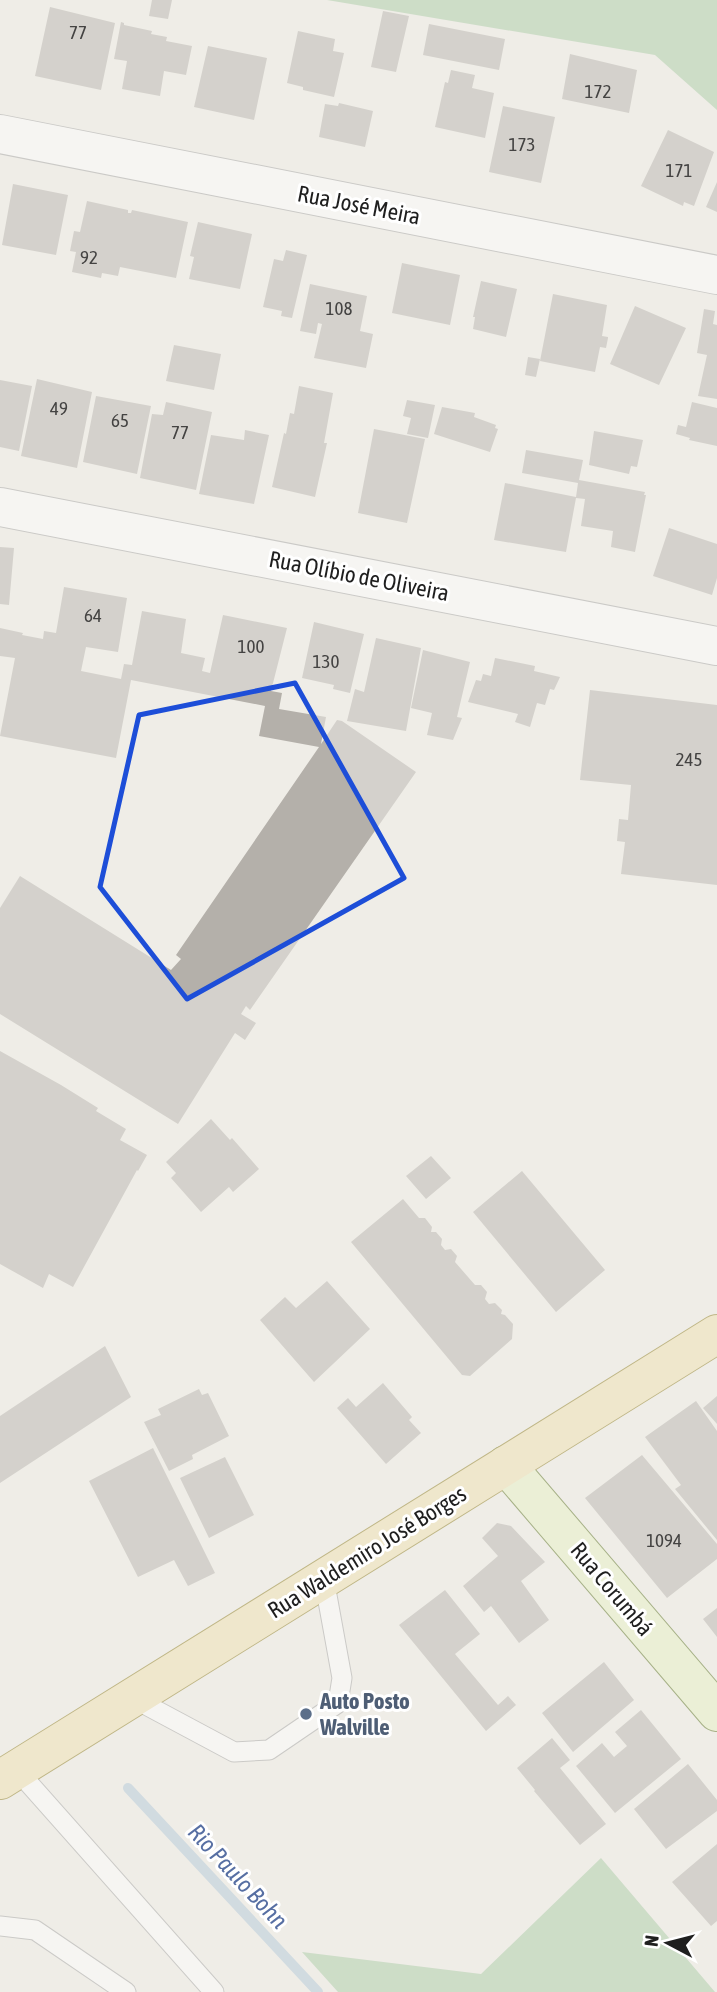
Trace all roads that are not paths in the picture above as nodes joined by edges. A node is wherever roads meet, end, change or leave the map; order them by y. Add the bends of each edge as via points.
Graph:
1 (0, 134) edge
2 (717, 275) edge
3 (0, 507) edge
4 (717, 646) edge
5 (717, 1334) edge
6 (506, 1465) junction
7 (324, 1579) junction
8 (132, 1698) junction
9 (717, 1712) edge
10 (6, 1773) edge
11 (0, 1926) edge
12 (126, 1992) edge
13 (215, 1992) edge

1 - 2 street, Rua José Meira
3 - 4 street, Rua Olíbio de Oliveira
5 - 6 main road, Rua Waldemiro José Borges
6 - 7 main road, Rua Waldemiro José Borges
6 - 9 street, Rua Corumbá
7 - 8 main road, Rua Waldemiro José Borges
7 - 8 lane via 342,1678 338,1703 270,1750 234,1752
8 - 10 main road, Rua Waldemiro José Borges
10 - 13 lane
11 - 12 lane via 35,1930

